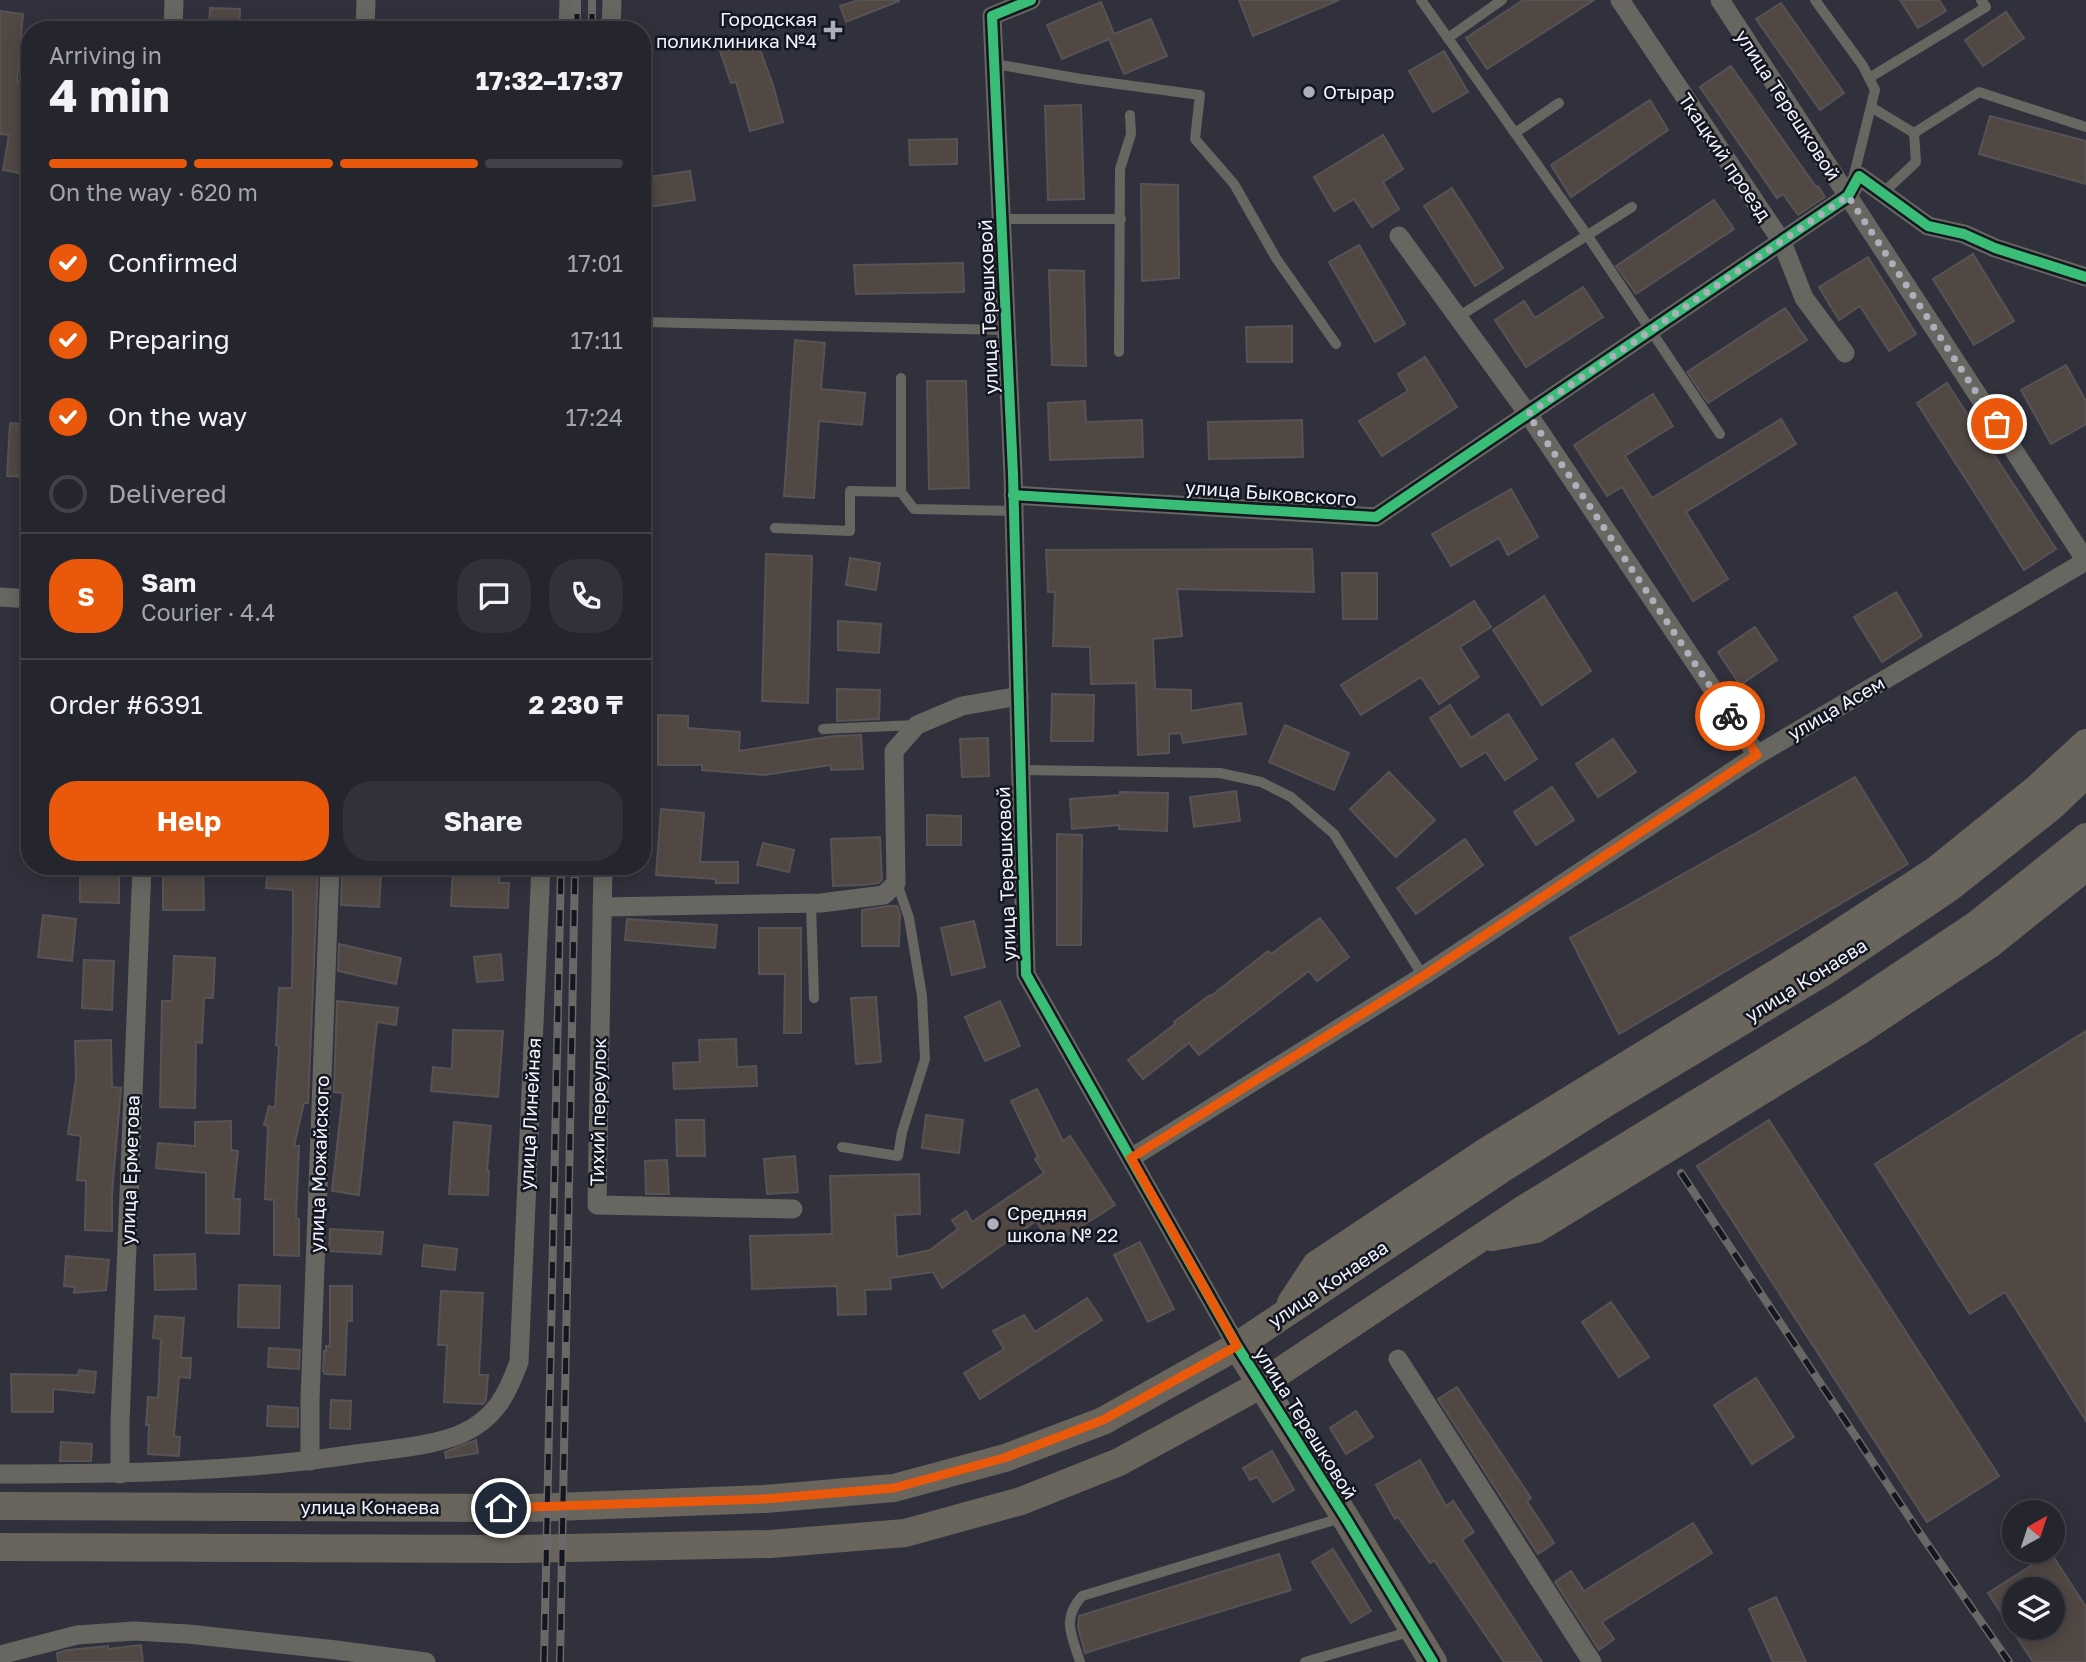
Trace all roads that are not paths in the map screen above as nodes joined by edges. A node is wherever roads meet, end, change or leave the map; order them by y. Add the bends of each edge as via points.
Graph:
1 (174, 0) edge
2 (366, 0) edge
3 (569, 0) edge
4 (612, 0) edge
5 (1031, 0) edge
6 (1421, 0) edge
7 (1502, 0) edge
8 (1620, 0) edge
9 (1720, 0) edge
10 (1815, 0) edge
11 (1981, 0) edge
12 (173, 21) edge
13 (365, 21) edge
14 (568, 21) edge
15 (611, 21) edge
16 (1448, 38) junction
17 (995, 64) junction
18 (1869, 78) junction
19 (1559, 103) dead end
20 (1871, 107) junction
21 (1130, 115) dead end
22 (2086, 127) edge
23 (1515, 133) junction
24 (1914, 133) junction
25 (1882, 194) junction
26 (1848, 196) junction
27 (1632, 207) dead end
28 (1002, 219) junction
29 (1121, 219) junction
30 (1587, 235) junction
31 (1399, 236) dead end
32 (1782, 242) junction
33 (2086, 277) edge
34 (1458, 317) junction
35 (651, 322) edge
36 (1007, 330) junction
37 (1651, 331) junction
38 (1336, 344) dead end
39 (1119, 352) dead end
40 (1845, 354) dead end
41 (901, 378) dead end
42 (1528, 414) junction
43 (1720, 434) dead end
44 (901, 492) junction
45 (1014, 503) junction
46 (775, 528) dead end
47 (2086, 561) edge
48 (0, 597) edge
49 (21, 598) edge
50 (1019, 696) junction
51 (917, 725) junction
52 (823, 729) dead end
53 (2086, 743) edge
54 (1757, 755) junction
55 (1021, 770) junction
56 (2086, 774) edge
57 (2086, 837) edge
58 (2086, 867) edge
59 (142, 875) edge
60 (330, 875) edge
61 (541, 875) edge
62 (603, 875) edge
63 (897, 883) junction
64 (811, 904) junction
65 (602, 907) junction
66 (1423, 976) junction
67 (814, 998) dead end
68 (842, 1147) dead end
69 (1131, 1158) junction
70 (793, 1209) dead end
71 (1479, 1239) junction
72 (1282, 1316) junction
73 (1237, 1346) junction
74 (1398, 1359) dead end
75 (1260, 1385) junction
76 (310, 1461) junction
77 (0, 1474) edge
78 (120, 1474) junction
79 (0, 1506) edge
80 (1345, 1517) junction
81 (0, 1547) edge
82 (1413, 1631) junction
83 (0, 1654) edge
84 (426, 1662) edge
85 (1080, 1662) edge
86 (1305, 1662) edge
87 (1433, 1662) edge
88 (1592, 1662) edge

1 - 12 street
2 - 13 street
3 - 14 street
4 - 15 street
5 - 17 street, улица Терешковой via 992,16
6 - 16 lane
7 - 16 lane
8 - 32 street, Ткацкий проезд
9 - 26 street, улица Терешковой
10 - 18 lane
11 - 18 lane via 1986,7
16 - 23 lane
17 - 28 street, улица Терешковой
17 - 38 lane via 1200,96 1195,139 1234,184 1276,258
18 - 20 lane via 1875,90
19 - 23 lane
20 - 24 lane
20 - 26 lane
21 - 29 lane via 1131,134 1120,169
22 - 24 lane via 1979,92
23 - 30 lane
24 - 25 lane via 1916,162
25 - 26 street, улица Быковского via 1858,176
25 - 33 street via 1928,226
26 - 32 street, улица Быковского
26 - 47 street, улица Терешковой
27 - 30 lane
28 - 29 lane
28 - 36 street, улица Терешковой
29 - 39 lane
30 - 34 lane
30 - 37 lane
31 - 34 street
32 - 37 street, улица Быковского
32 - 40 street, Ткацкий проезд via 1804,298
34 - 42 street
35 - 36 lane
36 - 45 street, улица Терешковой
37 - 42 street, улица Быковского
37 - 43 lane
41 - 44 lane
42 - 45 street, улица Быковского via 1376,517
42 - 54 street
44 - 45 lane via 914,509
44 - 46 lane via 850,491 850,531
45 - 50 street, улица Терешковой
47 - 54 street, улица Асем
48 - 49 street
50 - 51 street via 962,706
50 - 55 street, улица Терешковой
51 - 52 lane
51 - 63 street via 894,751
53 - 72 main road via 1936,870 1487,1151 1316,1265
54 - 66 street, улица Асем
55 - 66 lane via 1220,773 1261,782 1292,797 1334,834
55 - 69 street, улица Терешковой via 1026,974
56 - 72 main road, улица Конаева via 1949,888 1822,973 1500,1170
57 - 71 main road via 1976,925 1868,997
58 - 71 main road via 1990,944 1859,1031 1536,1229
59 - 78 street, улица Ерметова
60 - 76 street, улица Можайского
61 - 76 street, улица Линейная via 519,1362 508,1391 495,1410 461,1434
62 - 65 street, Тихий переулок
63 - 64 street via 884,895
63 - 68 lane via 909,918 922,996 925,1059 898,1156
64 - 65 street
64 - 67 lane
65 - 70 street, Тихий переулок via 597,1205
66 - 69 street, улица Асем
69 - 73 street, улица Терешковой
71 - 75 main road
72 - 73 main road, улица Конаева
73 - 75 main road, улица Терешковой
73 - 79 main road, улица Конаева via 1103,1420 1004,1458 894,1488 765,1499 528,1508
74 - 88 street
75 - 80 main road, улица Терешковой
75 - 81 main road via 1119,1462 1021,1501 905,1533 770,1544 519,1549
76 - 78 street, улица Линейная
77 - 78 street, улица Линейная
80 - 82 main road, улица Терешковой
80 - 85 lane via 1082,1596 1068,1623
82 - 86 lane
82 - 87 main road, улица Терешковой
83 - 84 street via 77,1635 134,1631

